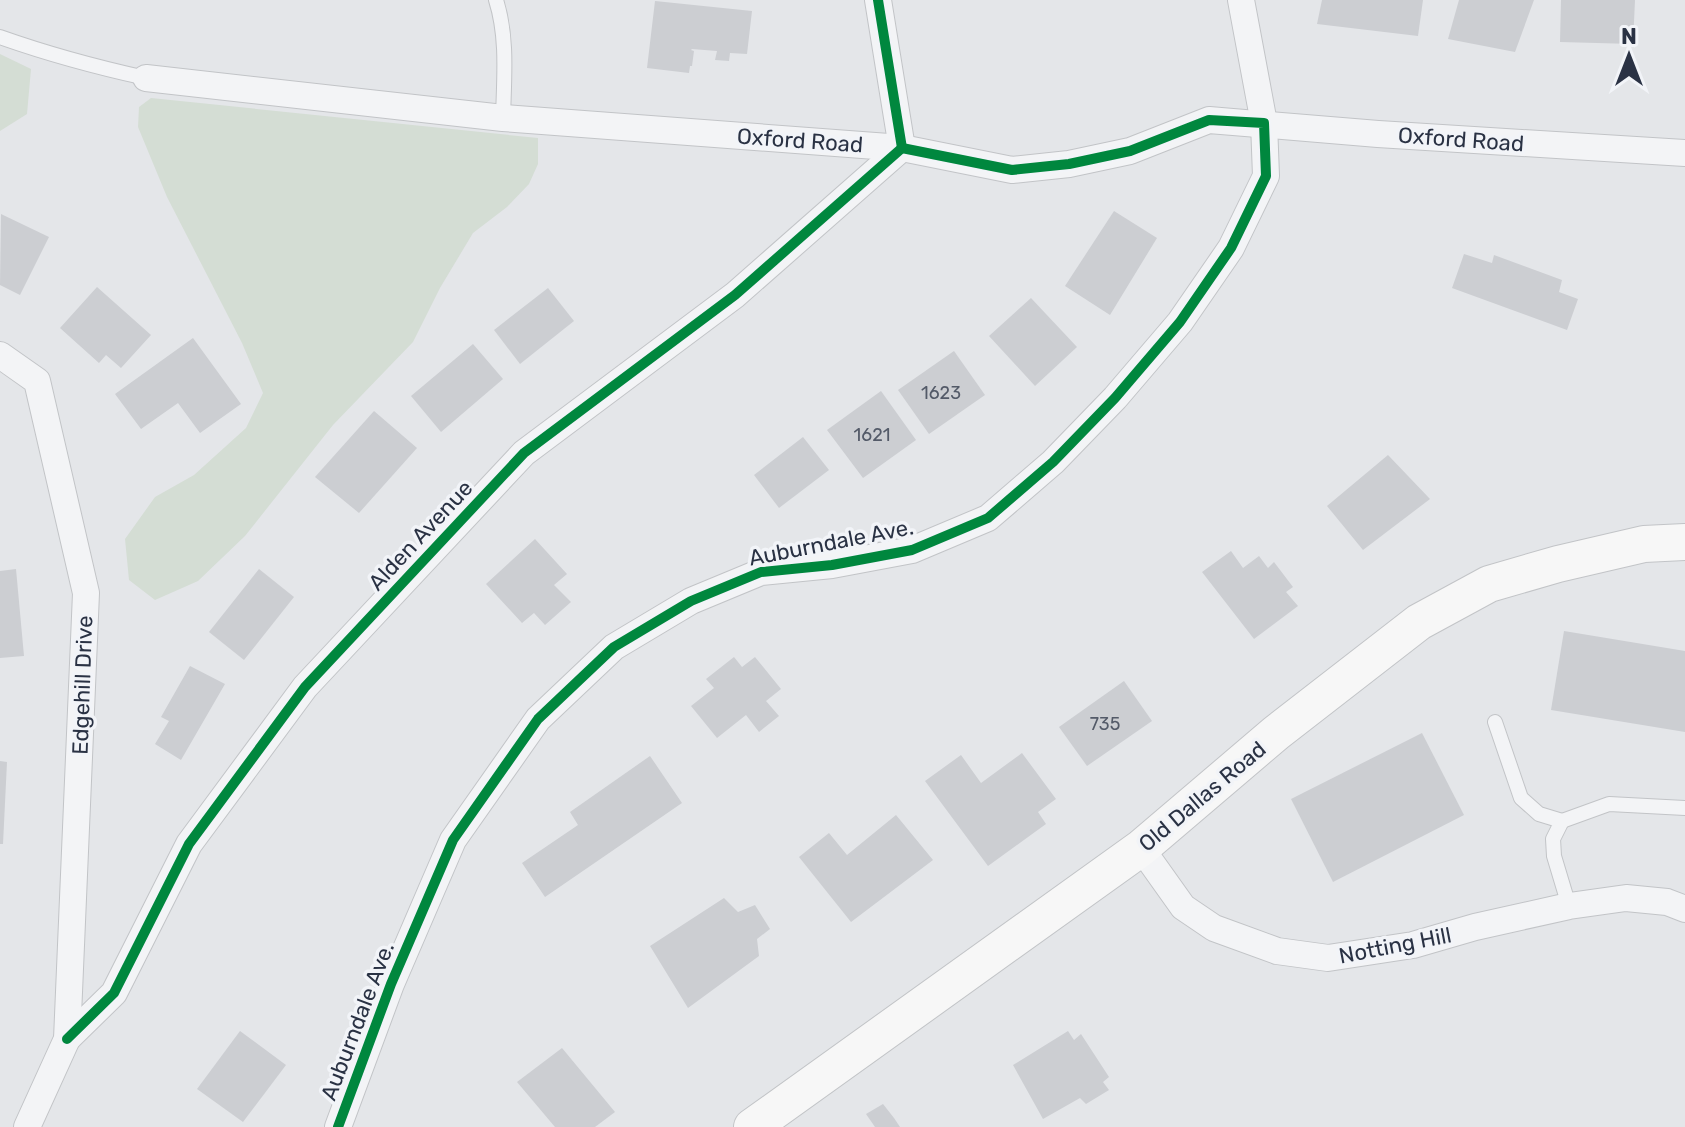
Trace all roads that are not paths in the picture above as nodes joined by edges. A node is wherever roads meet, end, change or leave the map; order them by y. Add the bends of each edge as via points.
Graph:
1 (496, 0) edge
2 (878, 0) edge
3 (1241, 0) edge
4 (0, 37) edge
5 (146, 78) joint
6 (503, 118) junction
7 (1264, 123) junction
8 (902, 148) junction
9 (1685, 153) edge
10 (0, 355) edge
11 (1685, 542) edge
12 (1495, 722) dead end
13 (1685, 808) edge
14 (1562, 821) junction
15 (1141, 848) junction
16 (1569, 906) junction
17 (1685, 909) edge
18 (67, 1039) junction
19 (27, 1127) edge
20 (338, 1127) edge
21 (752, 1127) edge

1 - 6 lane via 504,29
2 - 8 street
3 - 7 street, Auburndale Ave.
4 - 5 lane
5 - 6 street, Oxford Road
6 - 8 street, Oxford Road
7 - 8 street, Oxford Road via 1209,120 1130,151 1012,170
7 - 9 street, Oxford Road
7 - 20 street, Auburndale Ave. via 1266,176 1231,248 1180,322 1053,462 988,518 912,550 761,572 691,601 614,647 538,719 453,840
8 - 18 street, Alden Avenue via 735,295 524,453 305,687 189,844 114,993
10 - 18 street, Edgehill Drive via 37,381 86,593
11 - 15 street, Old Dallas Road via 1644,544 1489,584 1419,622 1276,733
12 - 14 lane via 1521,798 1539,814
13 - 14 lane via 1609,804
14 - 16 lane via 1553,839 1554,856
15 - 16 street, Notting Hill via 1183,907 1214,928 1277,951 1315,957 1413,945
15 - 21 street, Old Dallas Road
16 - 17 street, Notting Hill via 1626,898
18 - 19 street

